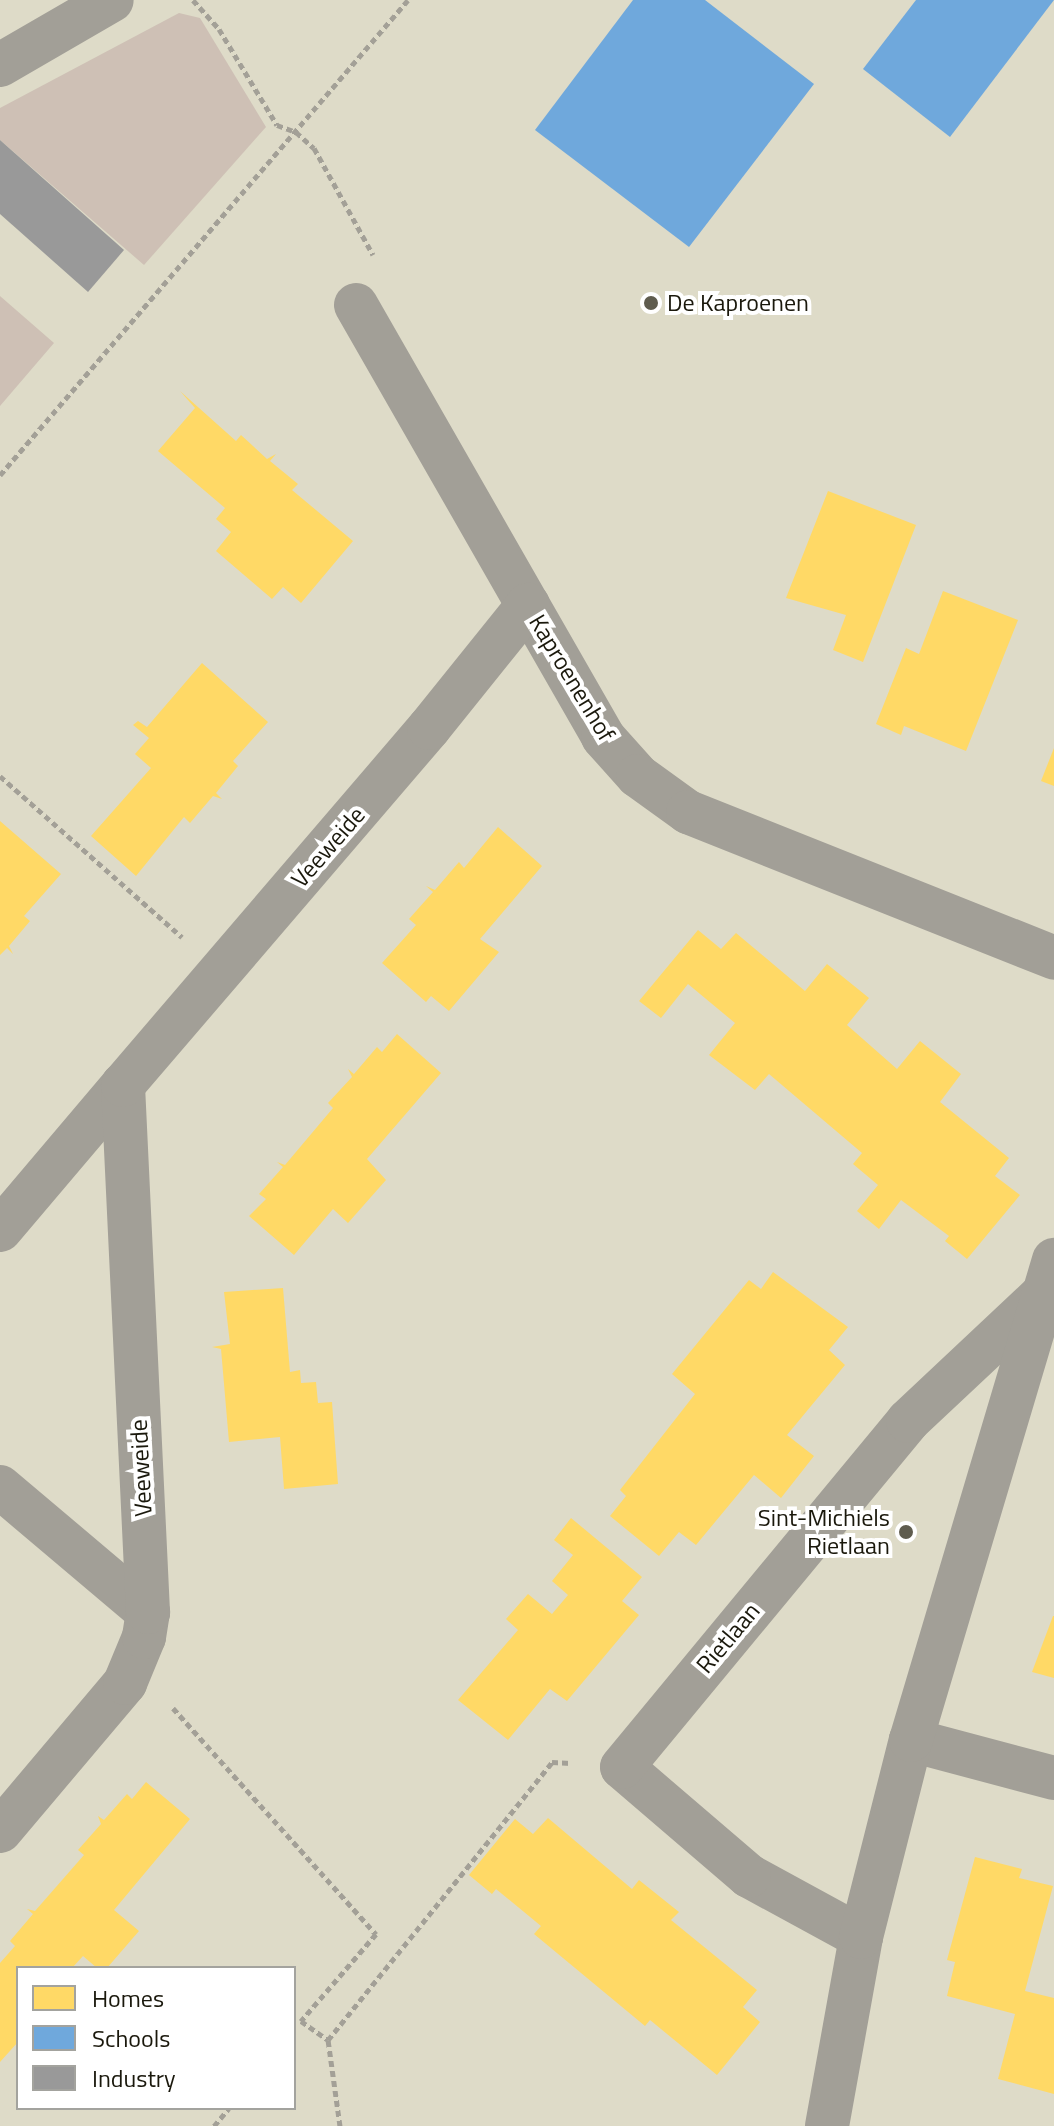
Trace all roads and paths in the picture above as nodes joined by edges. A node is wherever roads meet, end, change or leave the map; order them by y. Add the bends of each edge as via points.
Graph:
1 (112, 0) edge
2 (193, 0) edge
3 (408, 0) edge
4 (0, 65) edge
5 (296, 132) junction
6 (356, 305) joint
7 (0, 475) edge
8 (528, 605) junction
9 (0, 776) edge
10 (1054, 958) edge
11 (221, 971) junction
12 (123, 1085) junction
13 (0, 1230) edge
14 (1047, 1278) edge
15 (0, 1487) edge
16 (148, 1612) junction
17 (134, 1666) junction
18 (911, 1740) junction
19 (622, 1767) junction
20 (1054, 1778) edge
21 (0, 1831) edge
22 (861, 1937) junction
23 (301, 2021) junction
24 (296, 2027) edge
25 (328, 2040) junction
26 (227, 2110) edge
27 (214, 2126) edge
28 (340, 2126) edge
29 (827, 2126) edge

1 - 4 street
2 - 5 path via 219,29 277,125
3 - 5 path
5 - 6 path via 314,148 374,257
5 - 7 path
6 - 8 street, Kaproenenhof
8 - 10 street, Kaproenenhof via 603,737 666,798 688,812
8 - 11 street, Veeweide
9 - 11 path
11 - 12 street, Veeweide
12 - 13 street, Veeweide
12 - 16 street, Veeweide
14 - 18 street, Rietlaan
14 - 19 street, Rietlaan via 908,1421
15 - 16 street
16 - 17 street, Veeweide
17 - 21 street, Veeweide via 106,1708
17 - 23 path via 376,1934
18 - 20 street
18 - 22 street, Rietlaan
19 - 22 street via 749,1876
19 - 25 path via 552,1762
22 - 29 street, Rietlaan
23 - 24 path
23 - 25 path
25 - 28 path
26 - 27 path

